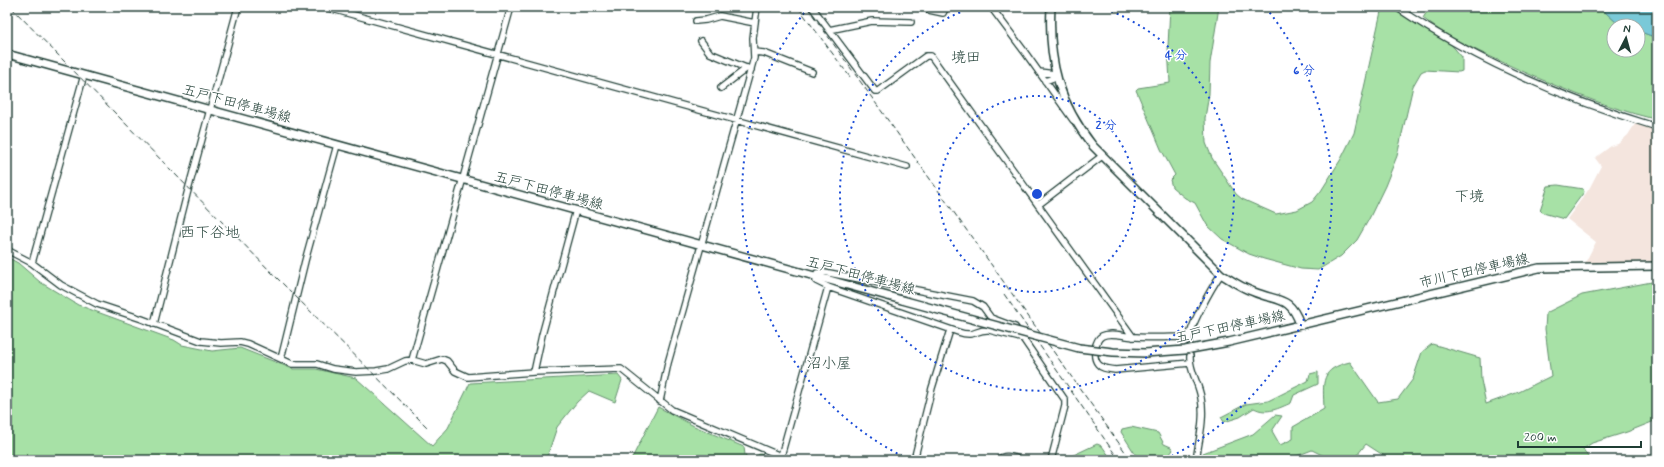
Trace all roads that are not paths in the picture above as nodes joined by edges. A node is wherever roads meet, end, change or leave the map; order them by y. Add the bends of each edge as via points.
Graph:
1 (238, 7) edge
2 (325, 7) edge
3 (511, 7) edge
4 (756, 7) edge
5 (812, 7) edge
6 (946, 7) edge
7 (991, 7) edge
8 (1051, 7) edge
9 (1396, 7) edge
10 (929, 10) dead end
11 (696, 21) dead end
12 (910, 22) dead end
13 (754, 23) junction
14 (829, 30) junction
15 (701, 41) dead end
16 (754, 52) junction
17 (7, 54) edge
18 (498, 54) junction
19 (749, 69) junction
20 (812, 72) dead end
21 (1039, 72) junction
22 (84, 75) junction
23 (1056, 75) junction
24 (1045, 81) junction
25 (721, 88) dead end
26 (210, 109) junction
27 (737, 120) junction
28 (1077, 123) junction
29 (1657, 127) edge
30 (337, 144) junction
31 (1102, 156) junction
32 (907, 167) dead end
33 (464, 180) junction
34 (1038, 204) junction
35 (576, 210) junction
36 (702, 245) junction
37 (7, 250) edge
38 (32, 263) junction
39 (1657, 266) edge
40 (1221, 274) junction
41 (816, 277) junction
42 (828, 287) junction
43 (154, 324) junction
44 (1300, 324) junction
45 (950, 330) junction
46 (1133, 337) junction
47 (1024, 339) junction
48 (1190, 356) dead end
49 (280, 359) junction
50 (412, 360) junction
51 (1190, 363) junction
52 (534, 372) junction
53 (660, 401) junction
54 (781, 456) junction
55 (790, 460) edge
56 (914, 460) edge
57 (998, 460) edge
58 (1023, 460) edge
59 (1051, 460) edge
60 (1196, 460) edge

1 - 26 street
2 - 18 street
3 - 18 street
4 - 13 street
5 - 14 street
6 - 10 street via 943,13
7 - 21 street
8 - 23 main road, 五戸下田停車場線 via 1050,43
9 - 29 street via 1483,59 1518,76 1558,94
11 - 13 street via 720,16
12 - 14 street via 872,21
13 - 16 street
14 - 34 street via 875,91 926,56 931,56
15 - 19 street via 710,53
16 - 19 street
16 - 20 street via 764,53
17 - 22 main road, 五戸下田停車場線
18 - 27 street
18 - 33 street
19 - 25 street
19 - 27 street
21 - 23 street
21 - 24 street
22 - 26 main road, 五戸下田停車場線
22 - 38 street
23 - 24 street
23 - 28 main road, 五戸下田停車場線
24 - 28 street via 1070,118
26 - 30 main road, 五戸下田停車場線
26 - 43 street
27 - 32 street
27 - 36 street
28 - 31 main road, 五戸下田停車場線
30 - 33 main road, 五戸下田停車場線
30 - 49 street
31 - 34 street
31 - 40 main road, 五戸下田停車場線
33 - 35 main road, 五戸下田停車場線
33 - 50 street
34 - 46 street
35 - 36 main road, 五戸下田停車場線
35 - 52 street
36 - 41 main road, 五戸下田停車場線
36 - 53 street via 668,363
37 - 38 street
38 - 43 street via 61,285 88,300
39 - 44 main road, 市川下田停車場線 via 1539,268
40 - 44 main road, 五戸下田停車場線 via 1241,287 1283,301 1296,311
40 - 46 street via 1195,322 1189,339
41 - 42 street via 818,282
41 - 44 main road, 五戸下田停車場線, bridge via 1079,348 1113,352 1185,350
41 - 47 street via 819,272 824,272 973,301 991,318 1015,327
42 - 45 street
42 - 54 street
43 - 49 street via 201,341 248,344
45 - 47 street via 969,336 989,330
45 - 56 street
46 - 51 street via 1108,334 1102,336 1096,345 1097,364 1115,370
47 - 59 street via 1065,400
48 - 51 street
49 - 50 street via 292,364 318,364 356,372 388,369
50 - 52 street via 426,364 442,359 455,371 468,377
51 - 60 street via 1202,406
52 - 53 street via 621,369
53 - 54 street via 672,410
54 - 55 street
57 - 58 street via 1002,456

